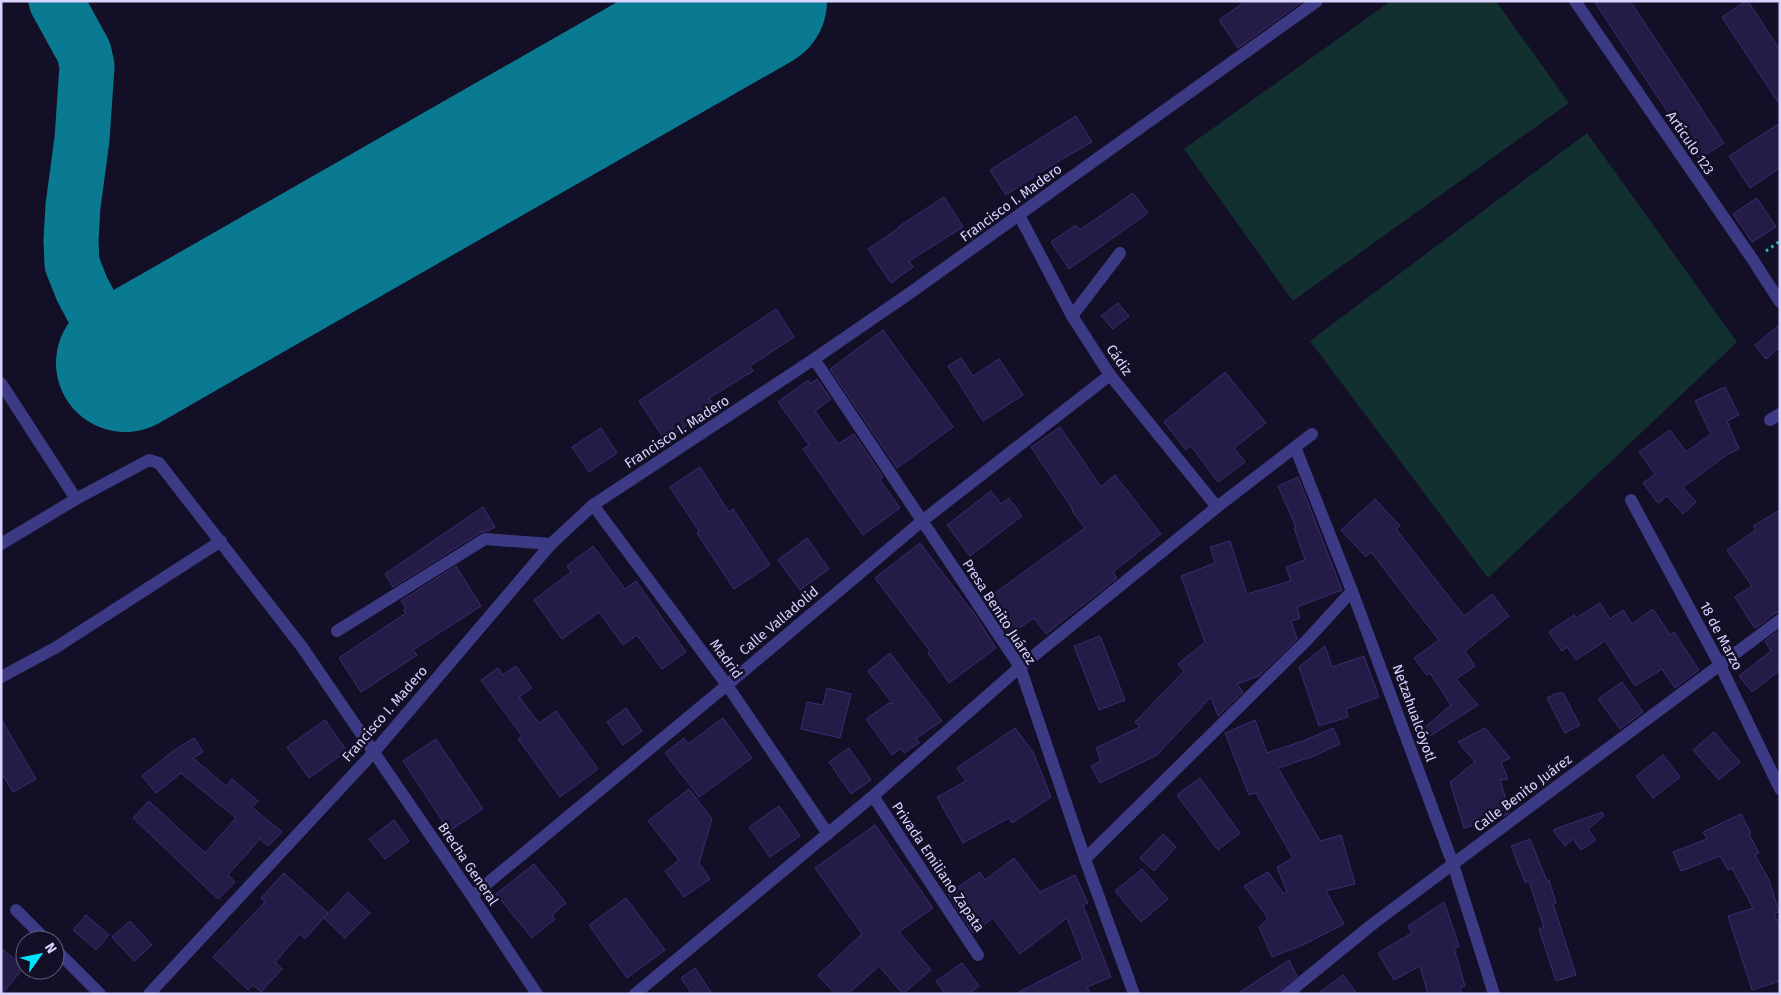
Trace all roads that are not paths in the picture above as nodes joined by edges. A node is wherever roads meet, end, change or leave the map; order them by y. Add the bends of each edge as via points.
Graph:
1 (1316, 1) edge
2 (1575, 1) edge
3 (1019, 215) junction
4 (1120, 253) dead end
5 (1780, 302) edge
6 (1072, 316) junction
7 (814, 359) junction
8 (1110, 375) junction
9 (1, 383) edge
10 (1312, 434) dead end
11 (1296, 447) junction
12 (76, 499) junction
13 (1631, 500) dead end
14 (593, 505) junction
15 (1217, 506) junction
16 (922, 521) junction
17 (221, 541) junction
18 (1, 544) edge
19 (551, 544) junction
20 (1352, 591) junction
21 (1780, 620) edge
22 (337, 631) dead end
23 (1720, 666) junction
24 (1020, 667) junction
25 (1, 677) edge
26 (727, 685) junction
27 (374, 752) junction
28 (1780, 789) edge
29 (873, 796) junction
30 (828, 834) junction
31 (1085, 858) junction
32 (1454, 864) junction
33 (472, 896) junction
34 (16, 910) dead end
35 (36, 930) edge
36 (978, 955) dead end
37 (65, 959) edge
38 (100, 994) edge
39 (149, 994) edge
40 (537, 994) edge
41 (634, 994) edge
42 (1134, 994) edge
43 (1287, 994) edge
44 (1494, 994) edge

1 - 3 street, Francisco I. Madero
2 - 5 street, Artículo 123
3 - 6 street, Cádiz
3 - 7 street, Francisco I. Madero
4 - 6 street
6 - 8 street, Cádiz
7 - 14 street, Francisco I. Madero
7 - 16 street, Presa Benito Juárez
8 - 15 street, Cádiz
8 - 16 street, Calle Valladolid
9 - 12 street
10 - 11 street
11 - 15 street
11 - 20 street, Netzahualcóyotl
12 - 17 street, Brecha General via 148,460 159,463
12 - 18 street, Brecha General
13 - 23 street, 18 de Marzo
14 - 19 street, Francisco I. Madero
14 - 26 street, Madrid
15 - 24 street
16 - 24 street, Presa Benito Juárez
16 - 26 street, Calle Valladolid
17 - 25 street via 55,648
17 - 27 street, Brecha General via 302,647
19 - 22 street via 484,539
19 - 27 street, Francisco I. Madero
20 - 31 street via 1307,640
20 - 32 street, Netzahualcóyotl
21 - 23 street, Calle Benito Juárez
23 - 28 street, 18 de Marzo
23 - 32 street, Calle Benito Juárez
24 - 29 street
24 - 31 street, Presa Benito Juárez
26 - 30 street, Madrid
26 - 33 street, Calle Valladolid
27 - 33 street, Brecha General
27 - 39 street, Francisco I. Madero
29 - 30 street
29 - 36 street, Privada Emiliano Zapata
30 - 41 street
31 - 42 street, Presa Benito Juárez
32 - 43 street, Calle Benito Juárez
32 - 44 street, Netzahualcóyotl
33 - 40 street, Brecha General
34 - 35 street
37 - 38 street

